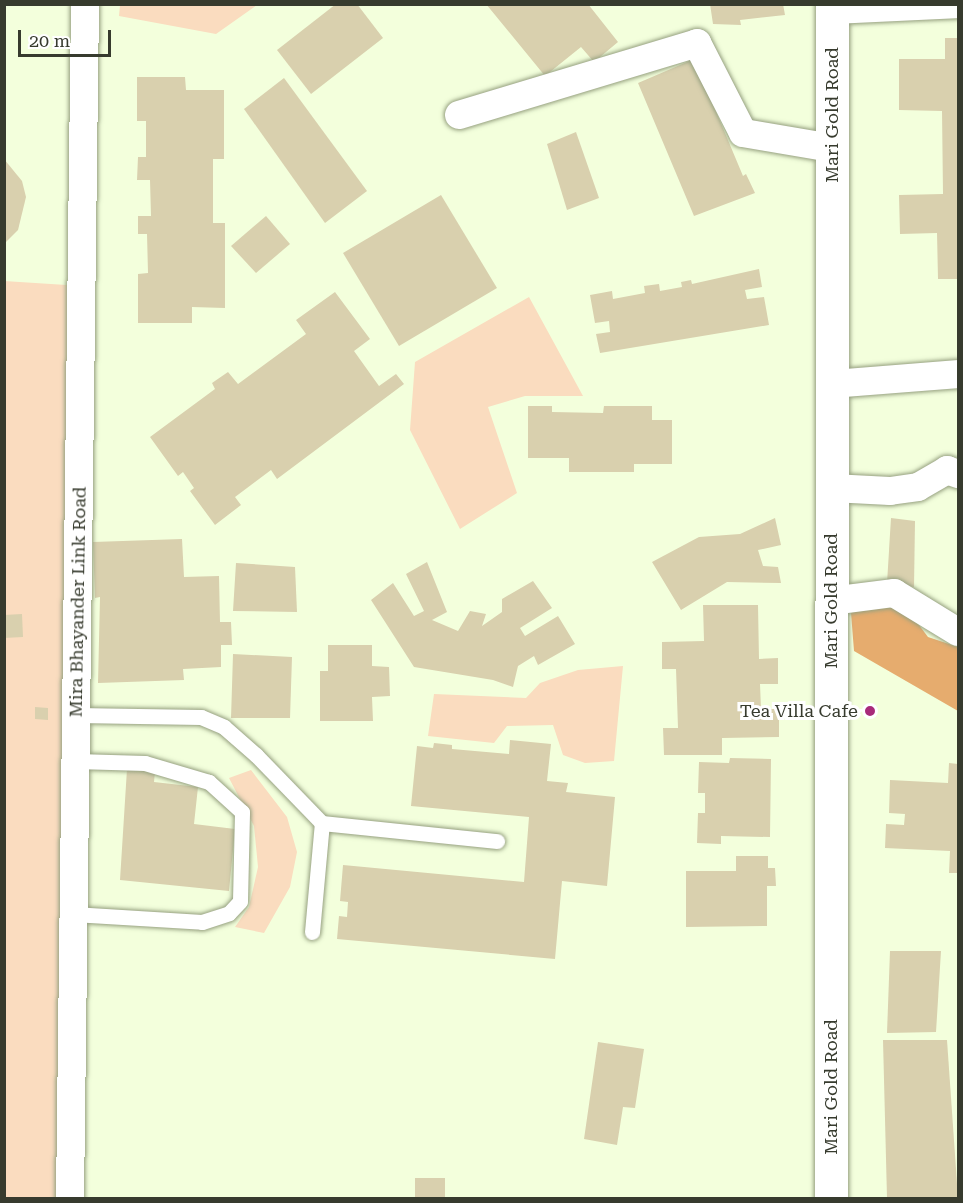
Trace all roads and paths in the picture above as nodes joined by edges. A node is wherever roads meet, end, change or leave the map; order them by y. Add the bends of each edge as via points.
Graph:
1 (85, 4) edge
2 (952, 5) edge
3 (832, 7) edge
4 (459, 115) dead end
5 (832, 148) junction
6 (958, 374) edge
7 (832, 384) junction
8 (958, 474) edge
9 (831, 488) junction
10 (831, 601) junction
11 (958, 632) edge
12 (76, 715) junction
13 (76, 761) junction
14 (322, 823) junction
15 (497, 841) dead end
16 (73, 914) junction
17 (312, 932) dead end
18 (70, 1198) edge
19 (831, 1198) edge

1 - 12 street, Mira Bhayander Link Road
2 - 3 street
3 - 5 street, Mari Gold Road
4 - 5 street via 697,43 743,133
5 - 7 street, Mari Gold Road
6 - 7 street
7 - 9 street, Mari Gold Road
8 - 9 street via 947,470 918,487 890,491
9 - 10 street, Mari Gold Road
10 - 11 street via 894,593
10 - 19 street, Mari Gold Road
12 - 13 street, Mira Bhayander Link Road
12 - 14 lane via 201,717 224,727
13 - 16 street, Mira Bhayander Link Road
13 - 16 lane via 145,763 209,782 242,812 240,901 229,913 202,922
14 - 15 lane
14 - 17 lane
16 - 18 street, Mira Bhayander Link Road

